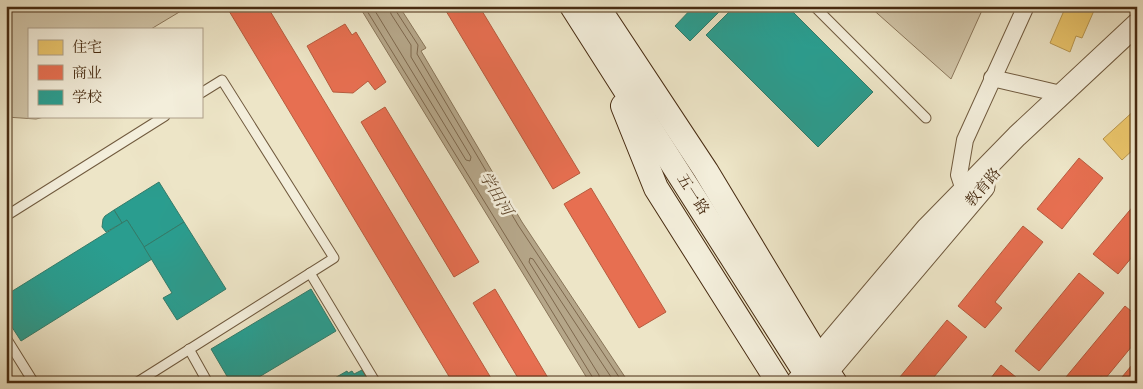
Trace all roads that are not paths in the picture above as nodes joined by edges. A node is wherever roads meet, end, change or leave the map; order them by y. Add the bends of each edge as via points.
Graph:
1 (572, 6) edge
2 (597, 6) edge
3 (814, 6) edge
4 (1026, 6) edge
5 (1137, 24) edge
6 (602, 53) junction
7 (992, 78) junction
8 (202, 92) edge
9 (1061, 94) junction
10 (162, 118) edge
11 (926, 118) dead end
12 (964, 190) junction
13 (6, 216) edge
14 (310, 273) junction
15 (6, 338) edge
16 (188, 350) junction
17 (816, 376) edge
18 (34, 383) edge
19 (136, 383) edge
20 (208, 383) edge
21 (376, 383) edge
22 (779, 383) edge

1 - 6 main road, 五一路
2 - 17 main road, 五一路 via 706,171
3 - 11 lane
4 - 7 street, 教育路
5 - 9 street
6 - 17 main road, 五一路
6 - 22 main road via 656,188
7 - 9 street
7 - 12 street, 教育路 via 965,140 960,175
8 - 14 lane via 222,80 334,258
9 - 12 street, 教育路
9 - 17 street, 教育路 via 971,204
10 - 13 lane
12 - 17 street, 教育路 via 928,228
14 - 16 lane
14 - 21 lane
15 - 18 lane
16 - 19 lane
16 - 20 lane

